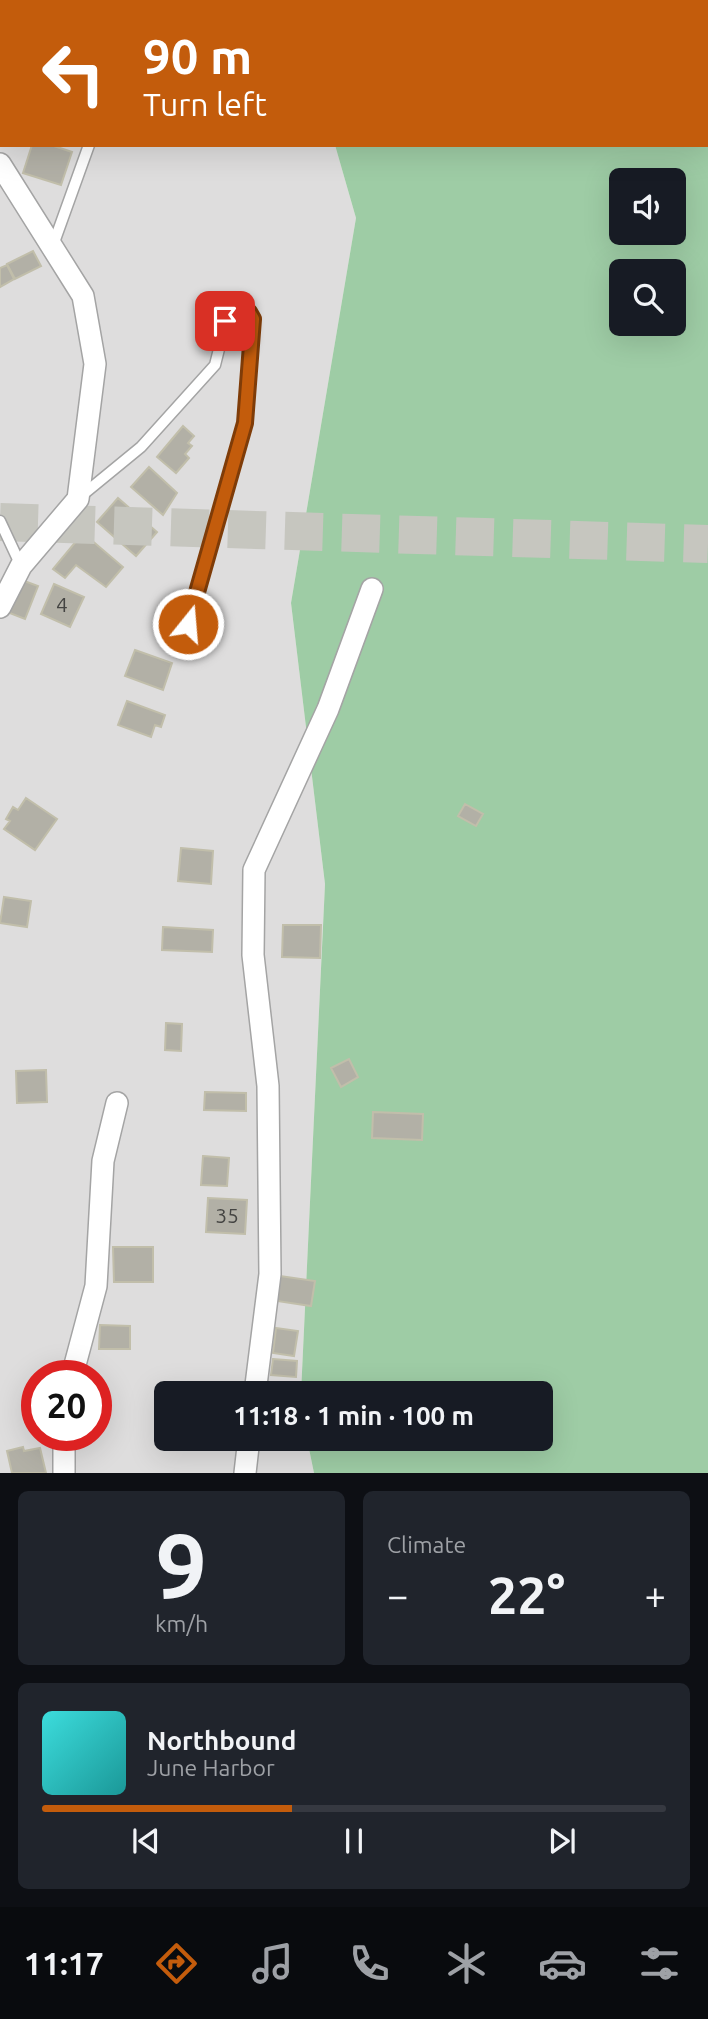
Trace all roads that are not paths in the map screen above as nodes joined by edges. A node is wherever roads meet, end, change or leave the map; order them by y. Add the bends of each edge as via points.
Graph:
1 (88, 147) edge
2 (0, 164) edge
3 (52, 247) junction
4 (78, 499) junction
5 (0, 521) edge
6 (21, 566) junction
7 (372, 589) dead end
8 (0, 607) edge
9 (188, 624) dead end
10 (117, 1103) dead end
11 (76, 1360) edge
12 (256, 1381) edge
13 (64, 1451) edge
14 (248, 1451) edge
15 (64, 1473) edge
16 (245, 1473) edge

1 - 3 lane
2 - 3 street
3 - 4 street via 83,296 95,364
4 - 6 street
4 - 9 lane via 141,447 215,365 228,313 242,307 249,312 253,319 245,423
5 - 6 lane
6 - 8 street
7 - 12 street via 328,709 254,870 253,955 268,1086 270,1261
10 - 11 street via 103,1161 96,1286
13 - 15 street
14 - 16 street

